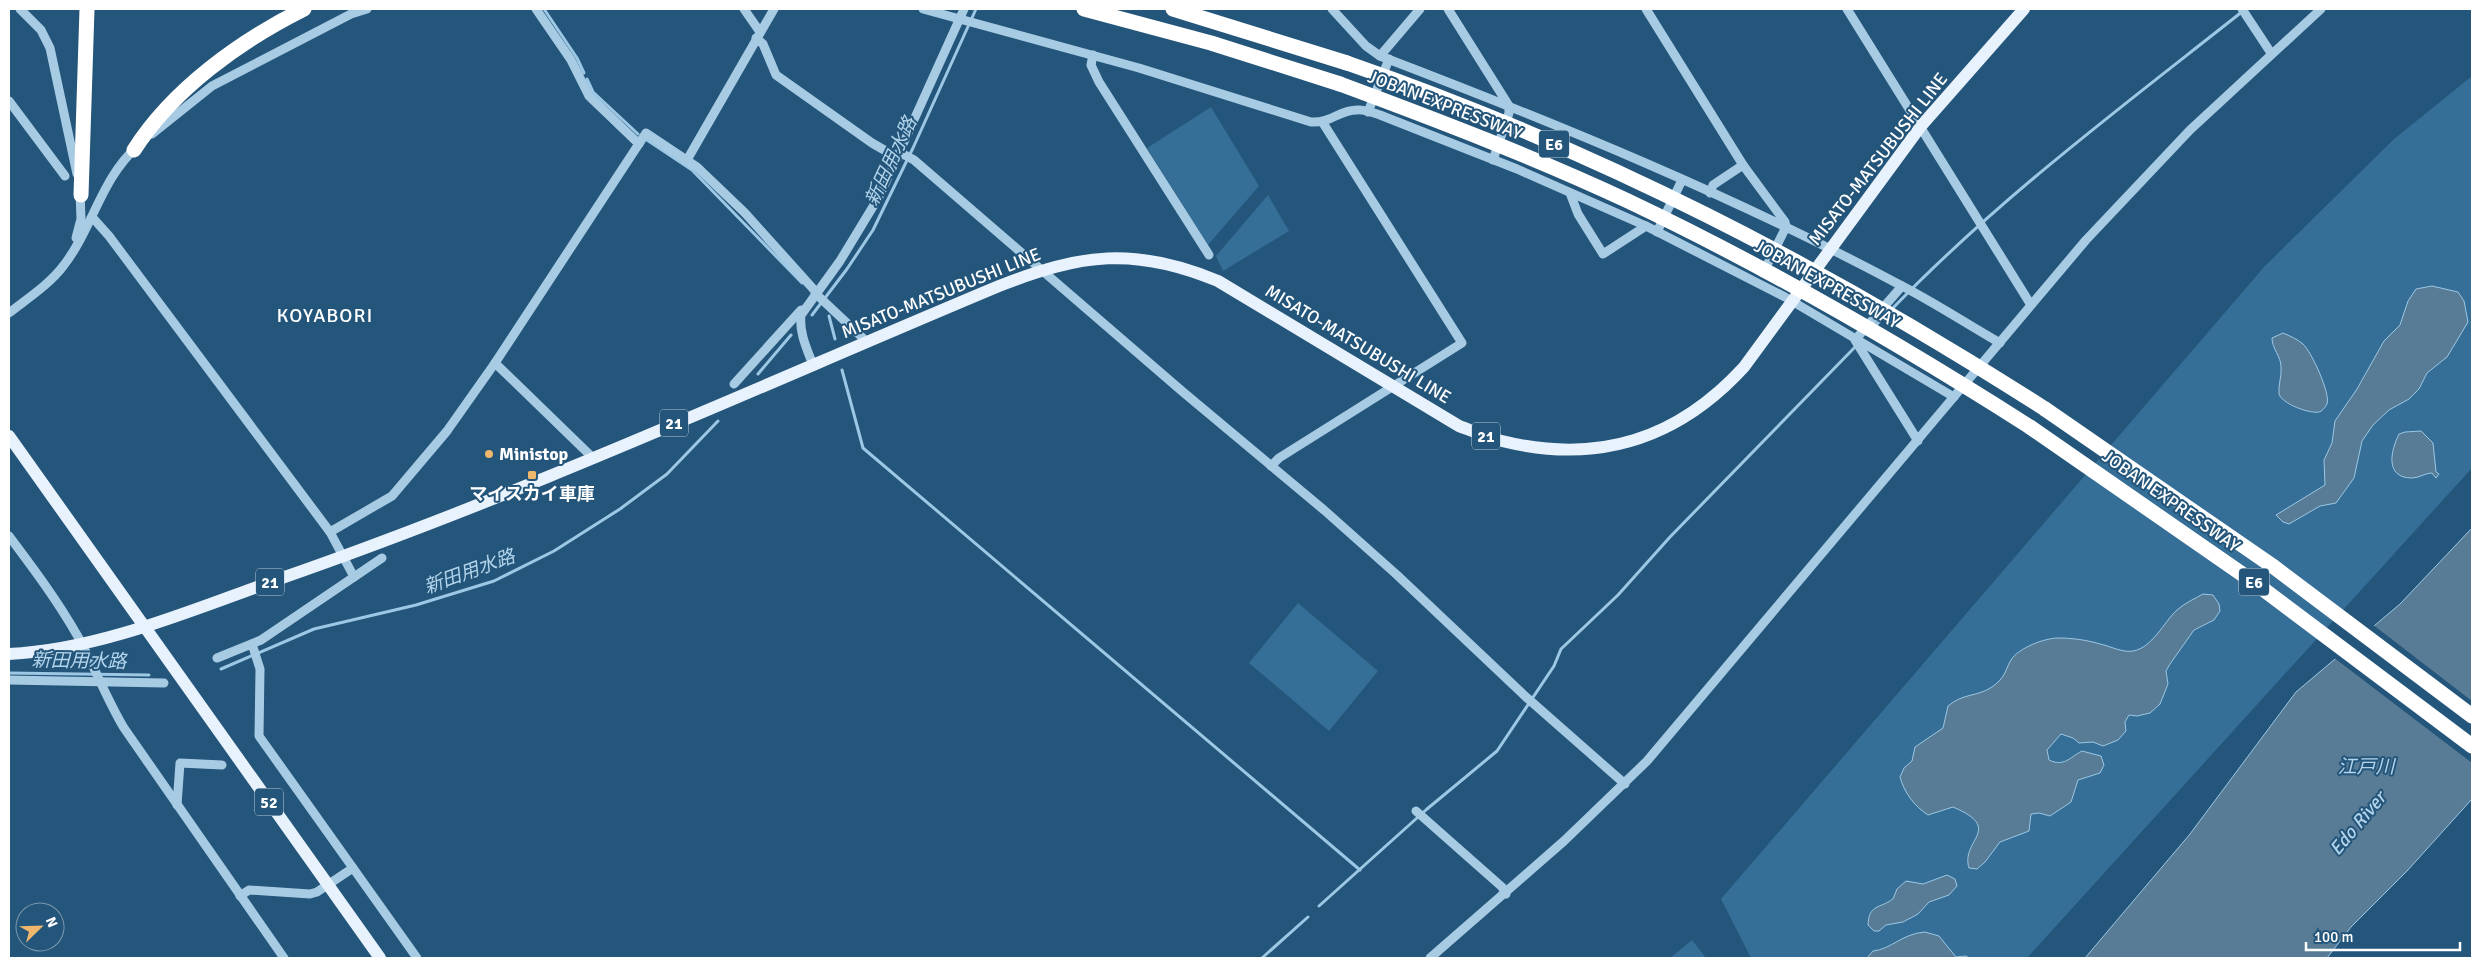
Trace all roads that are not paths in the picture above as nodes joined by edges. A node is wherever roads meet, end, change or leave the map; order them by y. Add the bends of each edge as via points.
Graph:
1 (20, 9) edge
2 (87, 9) edge
3 (304, 9) edge
4 (368, 9) edge
5 (536, 9) edge
6 (744, 9) edge
7 (774, 9) edge
8 (923, 9) edge
9 (964, 9) edge
10 (1084, 9) edge
11 (1174, 9) edge
12 (1332, 9) edge
13 (1420, 9) edge
14 (1448, 9) edge
15 (1646, 9) edge
16 (1847, 9) edge
17 (2024, 9) edge
18 (2321, 9) edge
19 (2245, 13) edge
20 (967, 21) junction
21 (758, 35) junction
22 (2271, 53) junction
23 (1093, 55) junction
24 (1385, 57) junction
25 (9, 101) edge
26 (1509, 106) junction
27 (1368, 112) junction
28 (1323, 123) junction
29 (1921, 126) junction
30 (639, 144) junction
31 (134, 150) junction
32 (899, 155) junction
33 (688, 160) junction
34 (1493, 160) junction
35 (1743, 165) junction
36 (66, 176) dead end
37 (1682, 180) junction
38 (1570, 193) junction
39 (1710, 193) junction
40 (81, 195) junction
41 (92, 217) junction
42 (1646, 226) junction
43 (1786, 227) junction
44 (1657, 232) junction
45 (1829, 249) junction
46 (72, 253) junction
47 (1209, 255) dead end
48 (1041, 270) junction
49 (1758, 282) junction
50 (1907, 289) junction
51 (816, 292) junction
52 (1794, 302) junction
53 (806, 304) junction
54 (2031, 305) junction
55 (9, 313) edge
56 (867, 342) junction
57 (1858, 342) junction
58 (2000, 342) junction
59 (496, 363) junction
60 (813, 365) junction
61 (734, 384) dead end
62 (1392, 385) junction
63 (1954, 397) junction
64 (9, 436) edge
65 (1918, 441) junction
66 (594, 458) junction
67 (1272, 466) junction
68 (330, 532) junction
69 (9, 536) edge
70 (344, 556) junction
71 (382, 558) dead end
72 (354, 577) junction
73 (143, 626) junction
74 (82, 644) junction
75 (252, 644) junction
76 (9, 654) edge
77 (217, 658) dead end
78 (9, 680) edge
79 (100, 682) junction
80 (164, 683) dead end
81 (2472, 716) edge
82 (2472, 746) edge
83 (222, 765) dead end
84 (1625, 784) junction
85 (177, 805) junction
86 (1416, 811) dead end
87 (353, 868) junction
88 (327, 885) junction
89 (1506, 894) junction
90 (240, 896) junction
91 (284, 958) edge
92 (380, 958) edge
93 (417, 958) edge
94 (1430, 958) edge

1 - 40 street via 41,30 50,48
2 - 40 highway
3 - 31 highway via 221,61 150,125
4 - 31 street via 351,14 212,86
5 - 30 street via 571,60 589,96
6 - 21 street
7 - 21 street
8 - 20 street
9 - 20 street
10 - 82 highway, JOBAN EXPRESSWAY / E6, bridge via 1211,43 1340,84 1445,123 1627,201 1744,259 1862,324 2030,426 2255,583
11 - 81 highway, JOBAN EXPRESSWAY / E6, bridge via 1347,63 1444,98 1638,180 1756,239 1987,371 2274,567
12 - 24 street via 1366,46
13 - 24 street
14 - 26 street
15 - 35 street
16 - 29 street
17 - 29 main road, MISATO-MATSUBUSHI LINE / 21
18 - 22 street
19 - 22 street
20 - 23 street
20 - 32 street
21 - 32 street via 776,75 872,143
21 - 33 street
22 - 54 street via 2147,174
23 - 28 street
23 - 47 street via 1090,65 1099,82
24 - 26 street
24 - 27 street
25 - 36 street
26 - 34 street
26 - 37 street
27 - 28 street via 1344,113
27 - 34 street
28 - 62 street via 1462,343
29 - 45 main road, MISATO-MATSUBUSHI LINE / 21
29 - 54 street
30 - 33 street via 646,133
30 - 59 street
31 - 41 street
32 - 48 street via 914,160
32 - 51 street via 859,232
33 - 51 street via 745,213
34 - 38 street
35 - 39 street via 1713,185
35 - 43 street
37 - 39 street
37 - 44 street
38 - 42 street
38 - 42 street via 1578,214 1603,254
39 - 43 street
40 - 46 street via 80,219
41 - 46 street
41 - 68 street
42 - 44 street
43 - 45 street
43 - 49 street
44 - 49 street
45 - 50 street
45 - 52 main road, MISATO-MATSUBUSHI LINE / 21
46 - 55 street via 50,281
48 - 56 main road, MISATO-MATSUBUSHI LINE / 21
48 - 62 main road, MISATO-MATSUBUSHI LINE / 21 via 1112,256 1163,262 1195,271 1256,302
48 - 67 street
49 - 52 street
50 - 57 street
50 - 58 street
51 - 53 street
51 - 56 street
52 - 57 street
52 - 62 main road, MISATO-MATSUBUSHI LINE / 21 via 1744,367 1708,402 1673,425 1620,444 1566,451 1500,441 1459,426
53 - 60 street via 800,324
53 - 61 street
54 - 58 street
56 - 60 main road, MISATO-MATSUBUSHI LINE / 21
57 - 63 street
57 - 65 street
58 - 63 street
59 - 66 street
59 - 68 street via 447,431 392,496
60 - 66 main road, MISATO-MATSUBUSHI LINE / 21
62 - 67 street via 1279,458
63 - 65 street
64 - 73 main road, 52
65 - 84 street
66 - 70 main road, MISATO-MATSUBUSHI LINE / 21
67 - 84 street via 1397,575 1526,697
68 - 70 street
69 - 74 street
70 - 72 street
70 - 73 main road, MISATO-MATSUBUSHI LINE / 21
71 - 72 street
72 - 75 street
73 - 74 main road, MISATO-MATSUBUSHI LINE / 21
73 - 88 main road, 52
74 - 76 main road, MISATO-MATSUBUSHI LINE / 21
74 - 79 street
75 - 77 street
75 - 87 street via 259,660 259,736
78 - 79 street
79 - 80 street
79 - 85 street via 124,728
83 - 85 street via 180,763
84 - 89 street
85 - 90 street
86 - 89 street
87 - 88 street
87 - 93 street
88 - 90 street via 310,894 249,890
88 - 92 main road, 52
89 - 94 street
90 - 91 street

